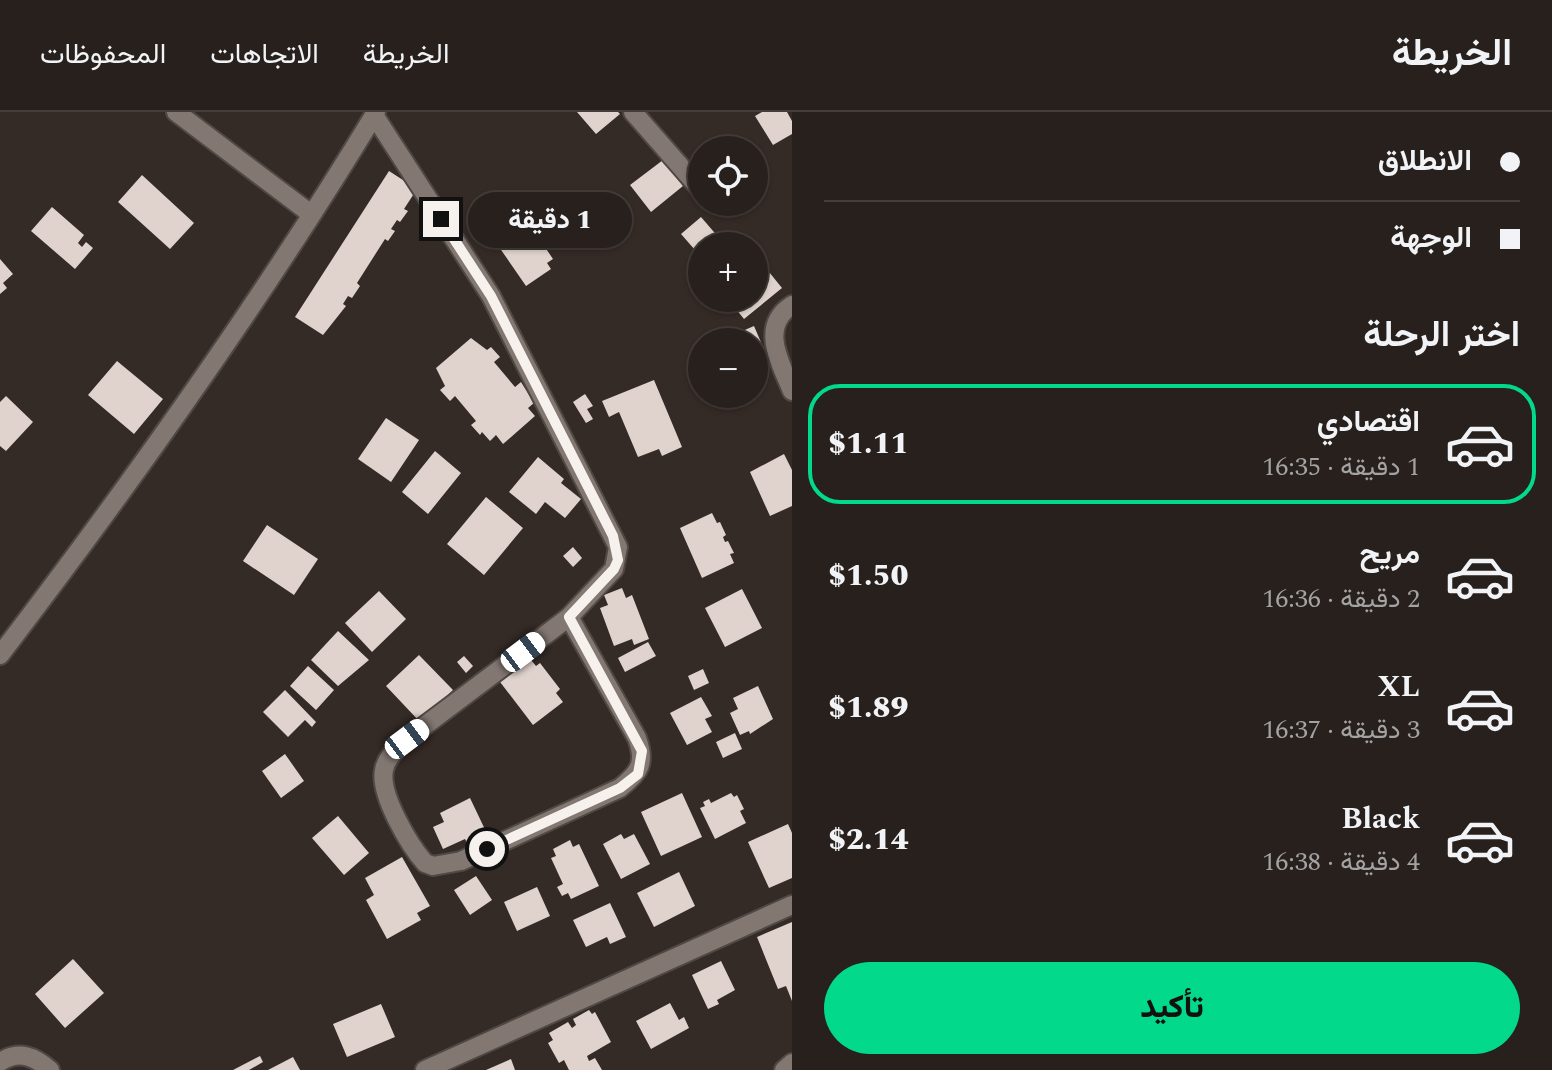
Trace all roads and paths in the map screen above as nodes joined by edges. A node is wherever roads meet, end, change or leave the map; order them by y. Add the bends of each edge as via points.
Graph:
1 (176, 112) edge
2 (633, 112) edge
3 (375, 114) edge
4 (688, 175) edge
5 (311, 214) junction
6 (792, 305) edge
7 (792, 391) edge
8 (569, 617) junction
9 (0, 655) edge
10 (792, 905) edge
11 (0, 1062) edge
12 (792, 1063) edge
13 (50, 1070) edge
14 (425, 1070) edge
15 (784, 1070) edge

1 - 5 street
2 - 4 street
3 - 5 street
3 - 8 street via 491,296 613,536 618,560 614,569
5 - 9 street via 117,500
6 - 7 street via 777,316 774,328
8 - 8 street via 637,738 642,759 638,774 620,788 461,861 425,863 393,811 384,781 386,762 407,739
10 - 14 street
11 - 13 street via 26,1055
12 - 15 street

